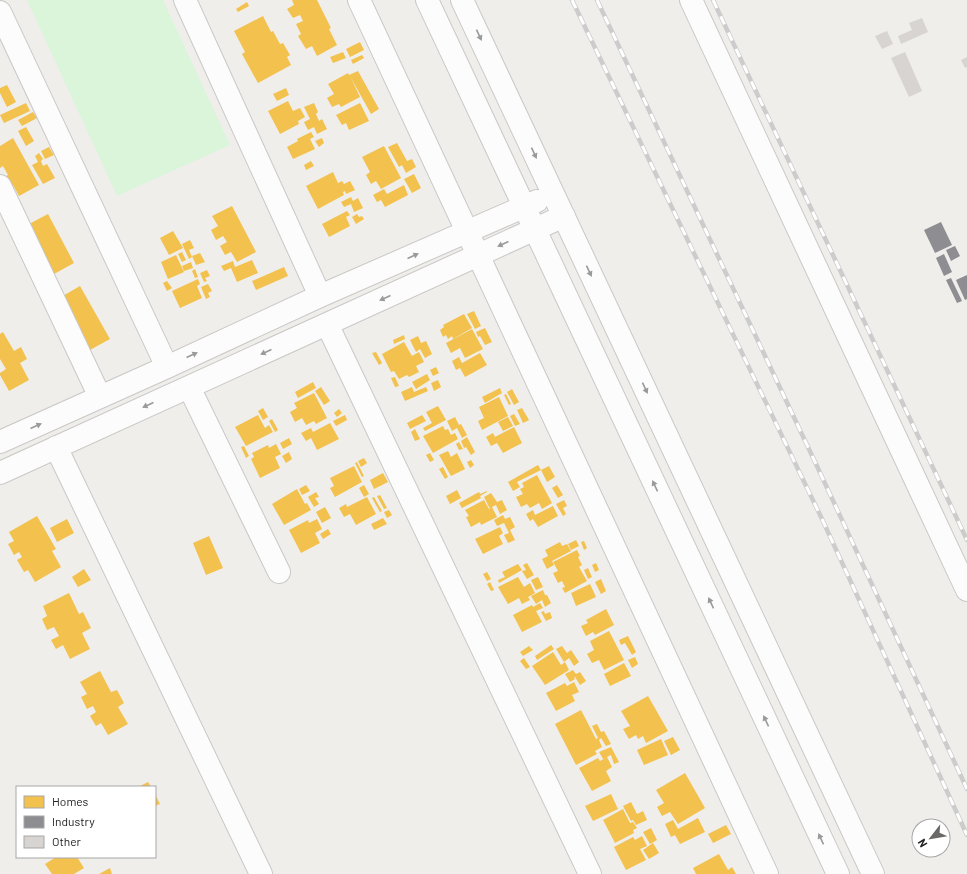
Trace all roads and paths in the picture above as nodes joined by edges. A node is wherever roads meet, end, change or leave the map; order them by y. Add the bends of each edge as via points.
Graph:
1 (185, 0) edge
2 (359, 0) edge
3 (427, 0) edge
4 (462, 0) edge
5 (691, 0) edge
6 (0, 12) edge
7 (0, 186) edge
8 (553, 193) junction
9 (524, 206) junction
10 (564, 216) junction
11 (535, 230) junction
12 (467, 232) junction
13 (478, 256) junction
14 (320, 296) junction
15 (328, 324) junction
16 (167, 367) junction
17 (189, 387) junction
18 (100, 397) junction
19 (0, 442) edge
20 (56, 447) junction
21 (0, 473) edge
22 (279, 572) dead end
23 (967, 590) edge
24 (261, 874) edge
25 (590, 874) edge
26 (768, 874) edge
27 (838, 874) edge
28 (873, 874) edge

1 - 14 street
2 - 12 street
3 - 9 street
4 -> 8 street
5 - 23 street
6 - 16 street
7 - 18 street
8 - 9 street
8 - 10 street
9 - 11 street
9 - 12 street
10 - 11 street
10 -> 28 street
11 -> 13 street
27 -> 11 street
12 - 13 street
14 -> 12 street
13 -> 15 street
13 - 26 street
16 -> 14 street
15 -> 17 street
15 - 25 street
16 - 18 street
17 -> 20 street
17 - 22 street
19 -> 18 street
20 - 21 street
20 - 24 street

